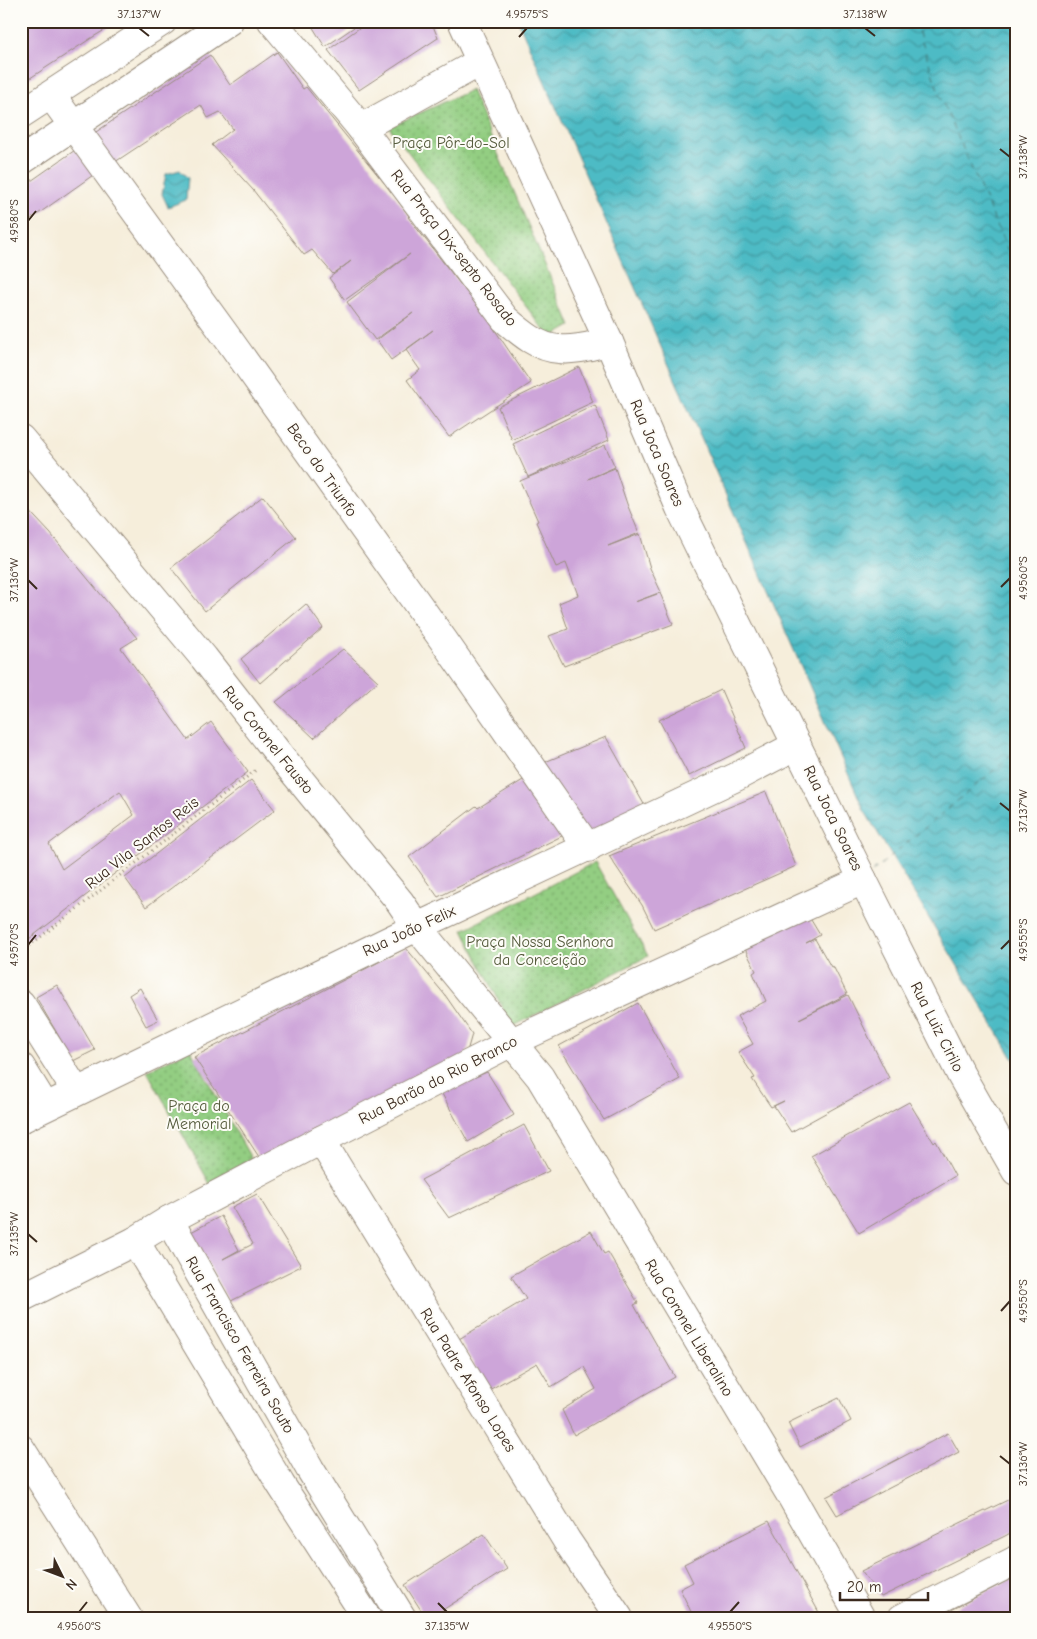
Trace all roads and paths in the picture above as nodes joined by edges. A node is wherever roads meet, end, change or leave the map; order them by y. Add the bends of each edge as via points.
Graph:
1 (163, 21) edge
2 (229, 21) edge
3 (272, 21) edge
4 (462, 21) edge
5 (480, 62) junction
6 (51, 95) junction
7 (21, 114) edge
8 (73, 126) junction
9 (361, 128) junction
10 (21, 161) edge
11 (609, 342) junction
12 (21, 439) edge
13 (797, 745) junction
14 (278, 753) junction
15 (588, 848) junction
16 (863, 880) junction
17 (418, 927) junction
18 (21, 952) edge
19 (21, 1004) edge
20 (512, 1042) junction
21 (21, 1067) edge
22 (76, 1091) junction
23 (33, 1112) edge
24 (321, 1140) junction
25 (1016, 1171) edge
26 (169, 1220) junction
27 (135, 1240) junction
28 (21, 1298) edge
29 (21, 1449) edge
30 (310, 1469) junction
31 (281, 1485) junction
32 (1016, 1560) edge
33 (128, 1618) edge
34 (367, 1618) edge
35 (402, 1618) edge
36 (619, 1618) edge
37 (862, 1618) edge
38 (902, 1618) edge

1 - 6 street
2 - 8 street
3 - 9 street, Rua Praça Dix-septo Rosado
4 - 5 street, Rua Joca Soares
5 - 9 street
5 - 11 street, Rua Joca Soares
6 - 7 street
6 - 8 street, Beco do Triunfo
8 - 10 street
8 - 15 street, Beco do Triunfo via 444,641
9 - 11 street, Rua Praça Dix-septo Rosado via 515,328 547,347 559,349
11 - 13 street, Rua Joca Soares via 680,508
12 - 14 street, Rua Coronel Fausto via 204,658
13 - 15 street, Rua João Felix via 736,778
13 - 16 street, Rua Joca Soares
14 - 17 street, Rua Coronel Fausto
14 - 18 path, Rua Vila Santos Reis
15 - 17 street, Rua João Felix
16 - 20 street, Rua Barão do Rio Branco
16 - 25 street, Rua Luiz Cirilo via 962,1076
17 - 20 street, Rua Coronel Fausto
17 - 22 street, Rua João Felix
19 - 22 street
20 - 24 street, Rua Barão do Rio Branco
20 - 37 street, Rua Coronel Liberalino via 540,1077
21 - 23 street
22 - 23 street, Rua João Felix
24 - 26 street, Rua Barão do Rio Branco
24 - 36 street, Rua Padre Afonso Lopes via 567,1541
26 - 27 street, Rua Barão do Rio Branco
26 - 30 street, Rua Francisco Ferreira Souto
27 - 28 street, Rua Barão do Rio Branco
27 - 31 street
29 - 33 street
30 - 31 street
30 - 35 street, Rua Francisco Ferreira Souto
31 - 34 street
32 - 38 street

